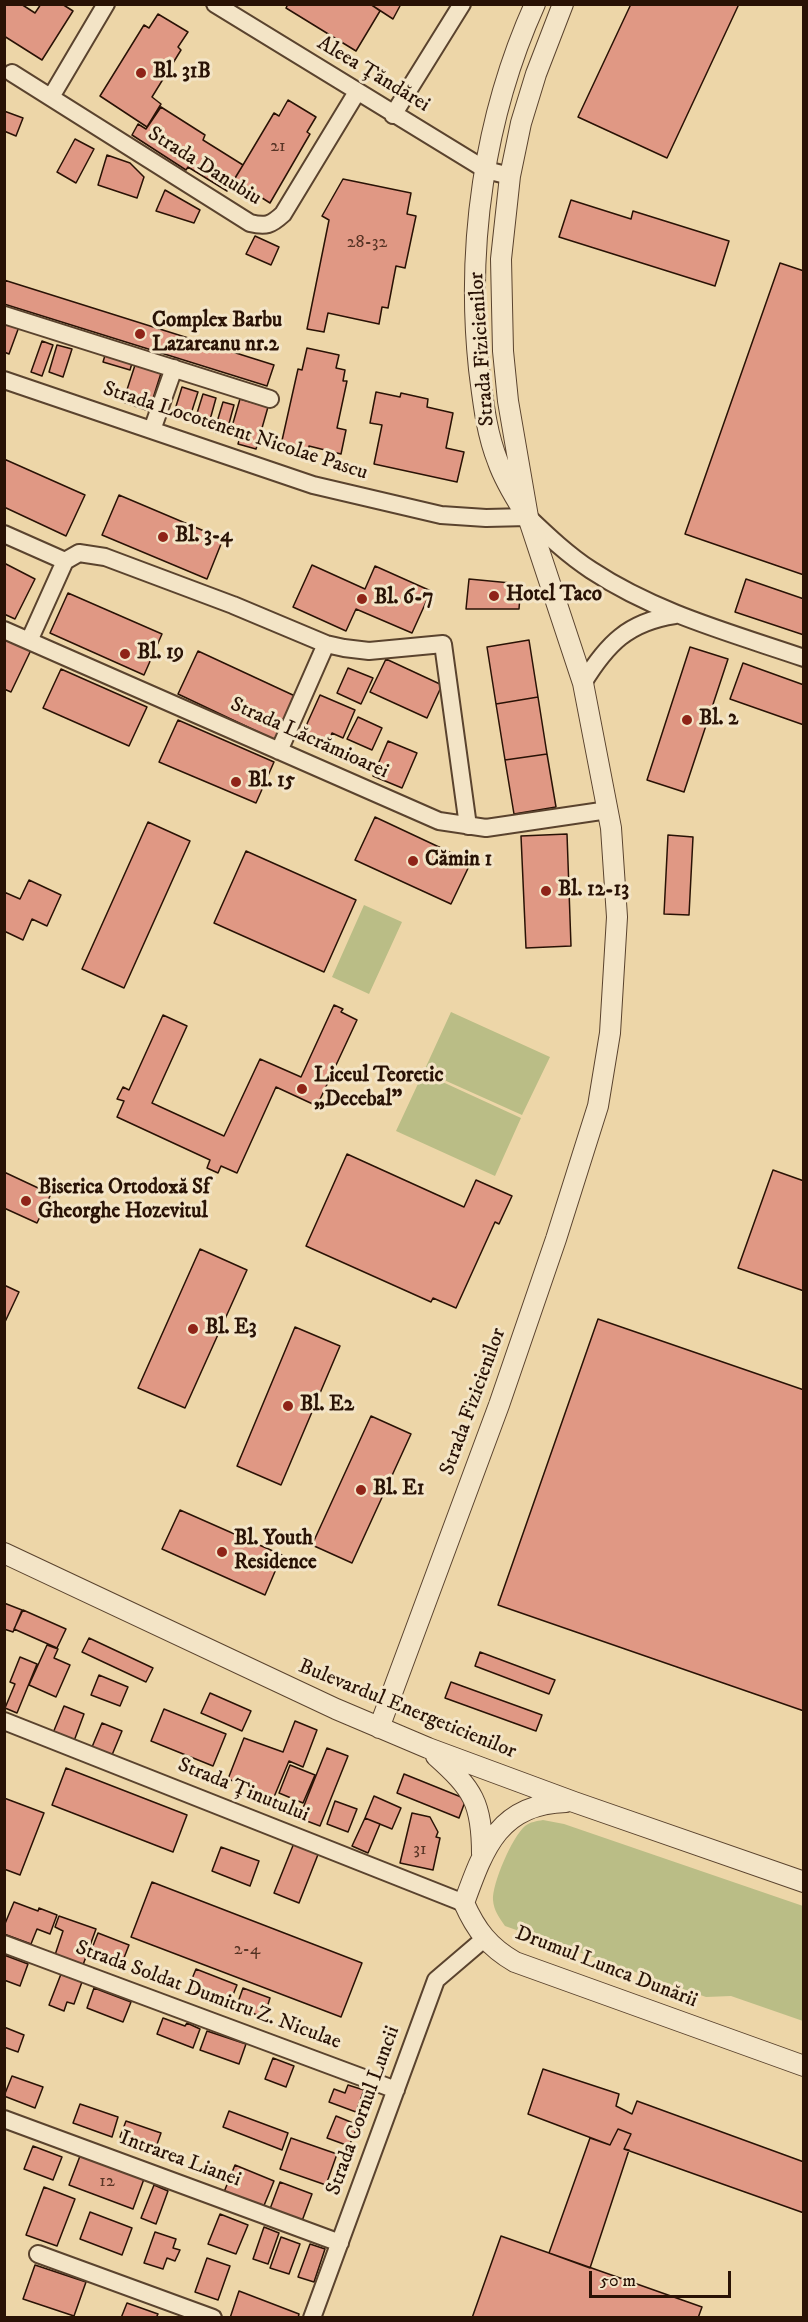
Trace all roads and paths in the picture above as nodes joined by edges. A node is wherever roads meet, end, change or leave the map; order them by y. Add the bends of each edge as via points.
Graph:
1 (106, 4) edge
2 (462, 4) edge
3 (535, 4) edge
4 (563, 4) edge
5 (218, 5) edge
6 (12, 73) dead end
7 (357, 92) junction
8 (51, 97) junction
9 (393, 115) junction
10 (486, 170) junction
11 (510, 176) junction
12 (4, 315) edge
13 (174, 368) junction
14 (4, 380) edge
15 (270, 399) dead end
16 (152, 430) junction
17 (528, 517) junction
18 (4, 534) edge
19 (65, 561) junction
20 (675, 615) junction
21 (4, 630) edge
22 (29, 640) junction
23 (326, 644) junction
24 (804, 658) edge
25 (583, 683) junction
26 (279, 751) junction
27 (608, 810) junction
28 (468, 826) junction
29 (4, 1553) edge
30 (4, 1720) edge
31 (380, 1728) junction
32 (428, 1748) junction
33 (574, 1802) junction
34 (482, 1854) junction
35 (804, 1882) edge
36 (464, 1902) junction
37 (484, 1939) junction
38 (4, 1944) edge
39 (804, 2066) edge
40 (396, 2090) junction
41 (4, 2119) edge
42 (340, 2243) junction
43 (38, 2254) dead end
44 (213, 2318) edge
45 (312, 2318) edge

1 - 8 street
2 - 9 street
3 - 10 street, Strada Fizicienilor via 511,65
4 - 11 street, Strada Fizicienilor via 536,74
5 - 7 street, Aleea Țăndărei
6 - 8 street, Strada Danubiu
7 - 8 street, Strada Danubiu via 283,214 263,227 250,224
7 - 9 street, Aleea Țăndărei
9 - 10 street, Aleea Țăndărei
10 - 11 street, Aleea Țăndărei
10 - 17 street, Strada Fizicienilor via 475,284 483,406 498,462
11 - 17 street, Strada Fizicienilor via 501,259 503,351
12 - 13 street
13 - 15 street
13 - 16 street
14 - 16 street, Strada Locotenent Nicolae Pascu
16 - 17 street, Strada Locotenent Nicolae Pascu via 313,485 413,509 468,518
17 - 20 street via 567,554 591,570
17 - 25 street, Strada Fizicienilor
18 - 19 street
19 - 22 street
19 - 23 street via 79,554 105,557 233,604
20 - 24 street
20 - 25 street via 630,629 612,642
21 - 22 street, Strada Lăcrămioarei
22 - 26 street, Strada Lăcrămioarei
23 - 26 street
23 - 28 street via 369,651 443,644
25 - 27 street, Strada Fizicienilor
26 - 28 street, Strada Lăcrămioarei via 439,821
27 - 28 street, Strada Lăcrămioarei via 486,828
27 - 31 street, Strada Fizicienilor via 616,882 616,948 623,973 614,1071 602,1088 541,1284
29 - 31 street, Bulevardul Energeticienilor
30 - 36 street, Strada Ținutului
31 - 32 street, Bulevardul Energeticienilor
32 - 33 street, Bulevardul Energeticienilor
32 - 34 street via 470,1789 482,1828
33 - 34 street via 529,1808 500,1829
33 - 35 street, Bulevardul Energeticienilor
34 - 36 street
36 - 37 street, Drumul Lunca Dunării
37 - 39 street, Drumul Lunca Dunării via 515,1962
37 - 40 street, Strada Cornul Luncii via 436,1980
38 - 40 street, Strada Soldat Dumitru Z. Niculae
40 - 42 street, Strada Cornul Luncii
41 - 42 street, Intrarea Lianei
42 - 45 street, Strada Cornul Luncii
43 - 44 street

